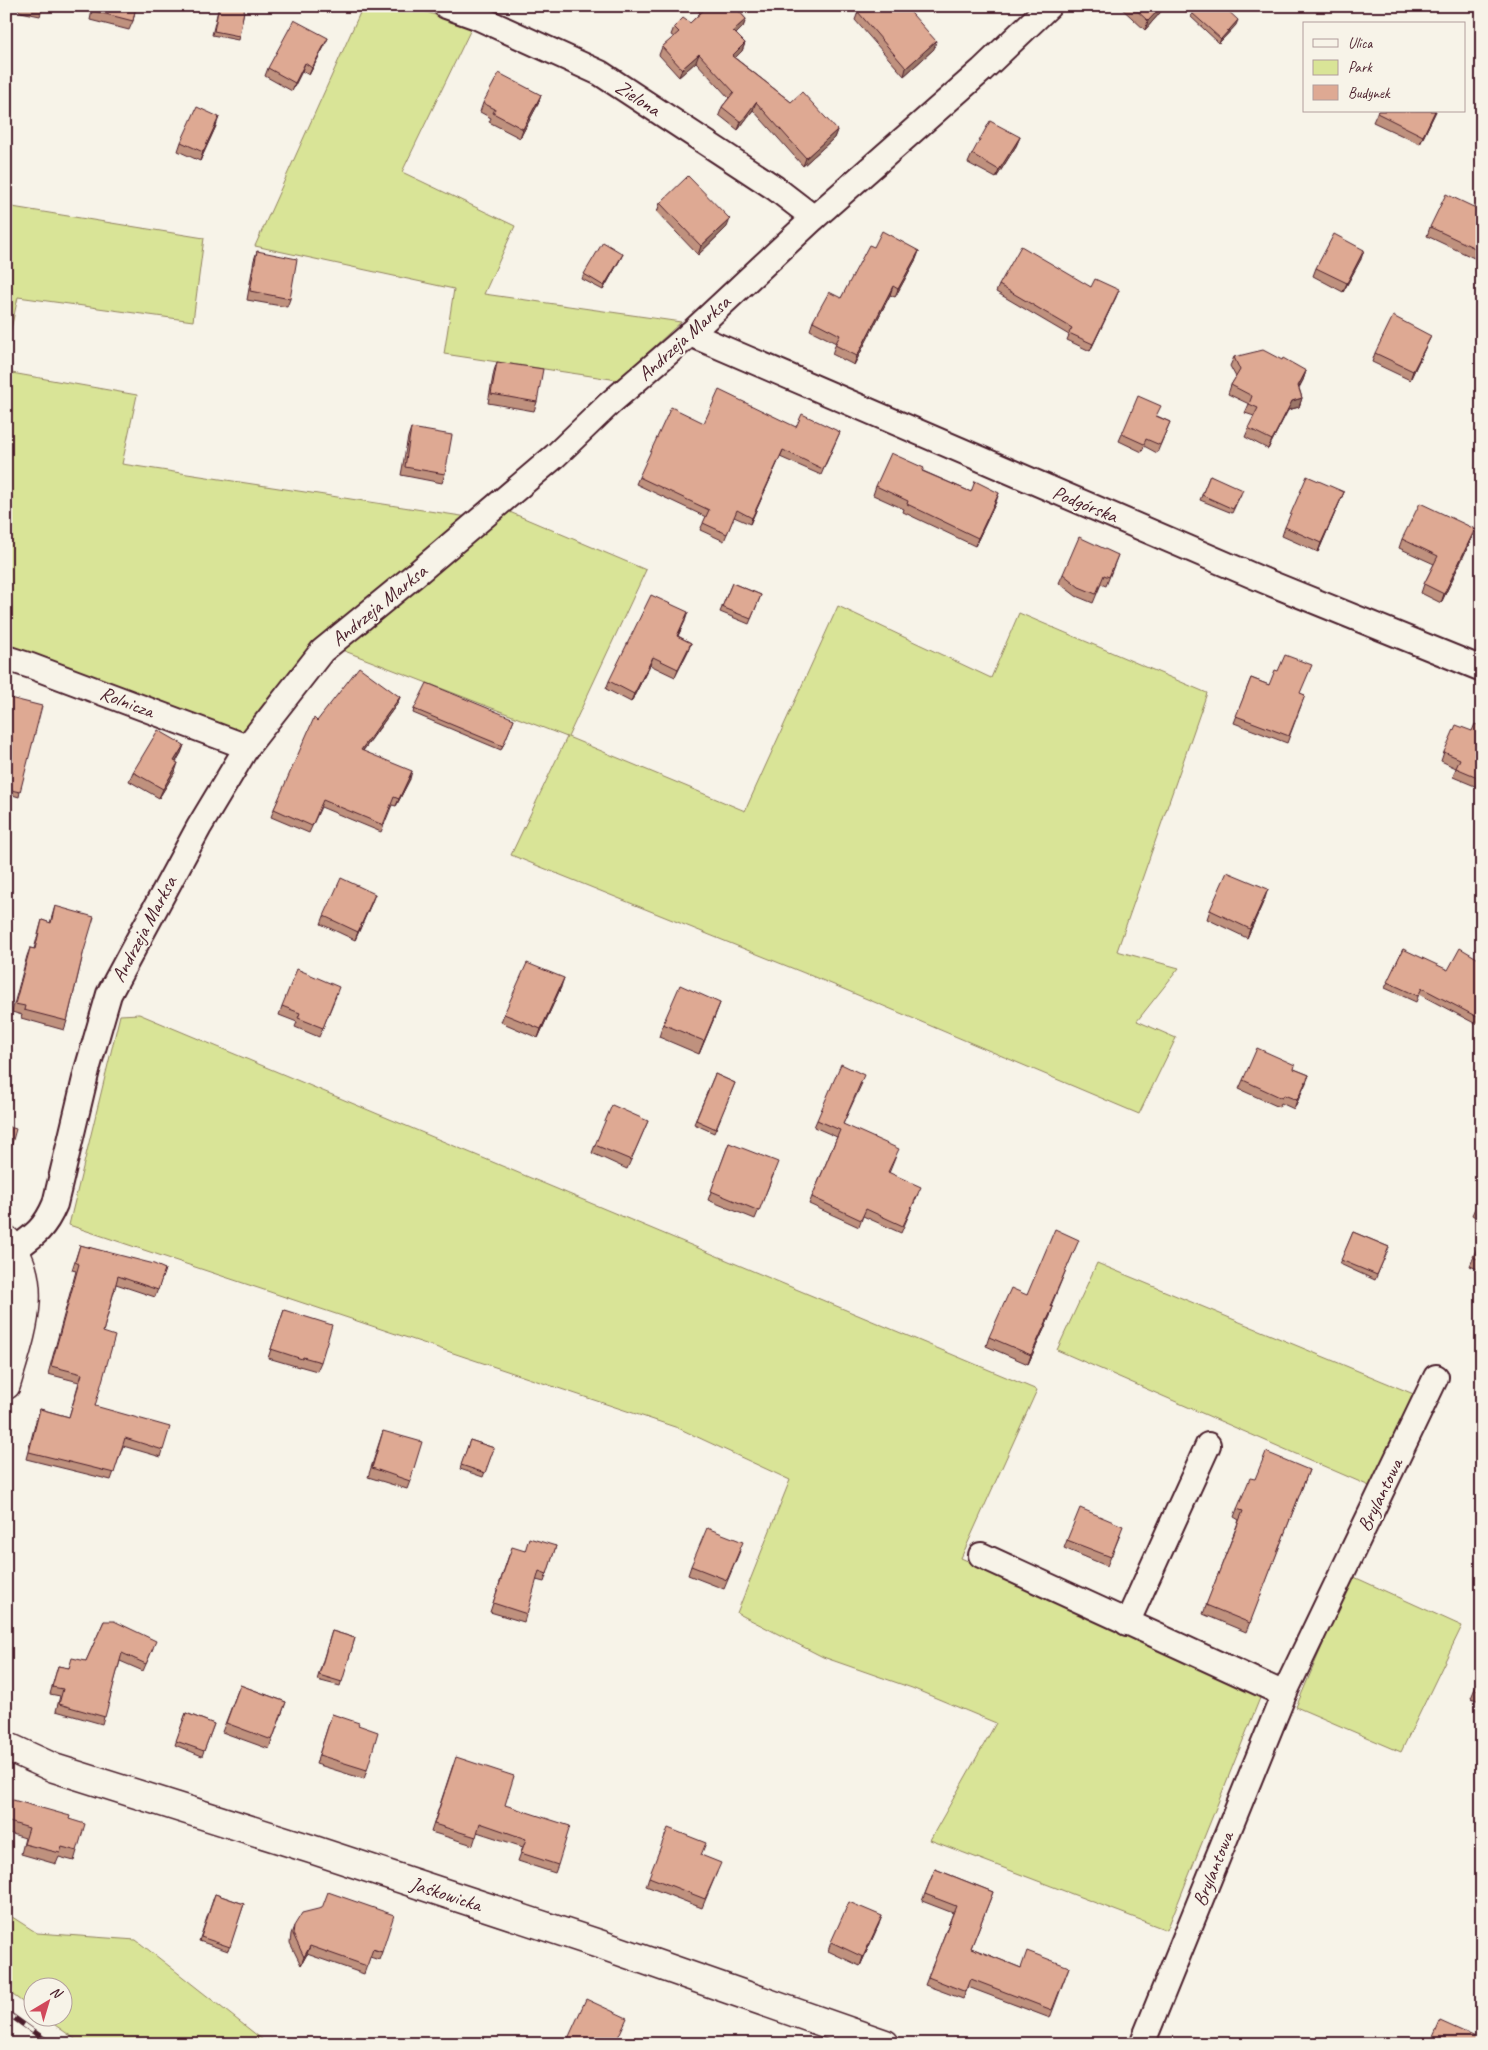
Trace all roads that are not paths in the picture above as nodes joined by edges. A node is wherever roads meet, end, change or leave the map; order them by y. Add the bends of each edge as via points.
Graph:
1 (446, 6) edge
2 (1049, 6) edge
3 (814, 218) junction
4 (690, 334) junction
5 (6, 658) edge
6 (1482, 669) edge
7 (247, 747) junction
8 (10, 1245) edge
9 (1436, 1377) dead end
10 (6, 1386) edge
11 (1208, 1445) dead end
12 (981, 1555) dead end
13 (1127, 1623) junction
14 (1284, 1694) junction
15 (6, 1746) edge
16 (885, 2044) edge
17 (1142, 2044) edge

1 - 3 street, Zielona via 478,17 600,73 775,188
2 - 3 street, Andrzeja Marksa via 982,70
3 - 4 street, Andrzeja Marksa
4 - 6 street, Podgórska via 1265,581
4 - 7 street, Andrzeja Marksa via 555,456 322,651
5 - 7 street, Rolnicza
7 - 8 street, Andrzeja Marksa via 199,827 109,994 49,1218 39,1232
8 - 10 street, Andrzeja Marksa via 24,1279 27,1296 23,1326
9 - 14 street, Brylantowa
11 - 13 street
12 - 13 street
13 - 14 street
14 - 17 street, Brylantowa
15 - 16 street, Jaśkowicka via 54,1768 583,1939

